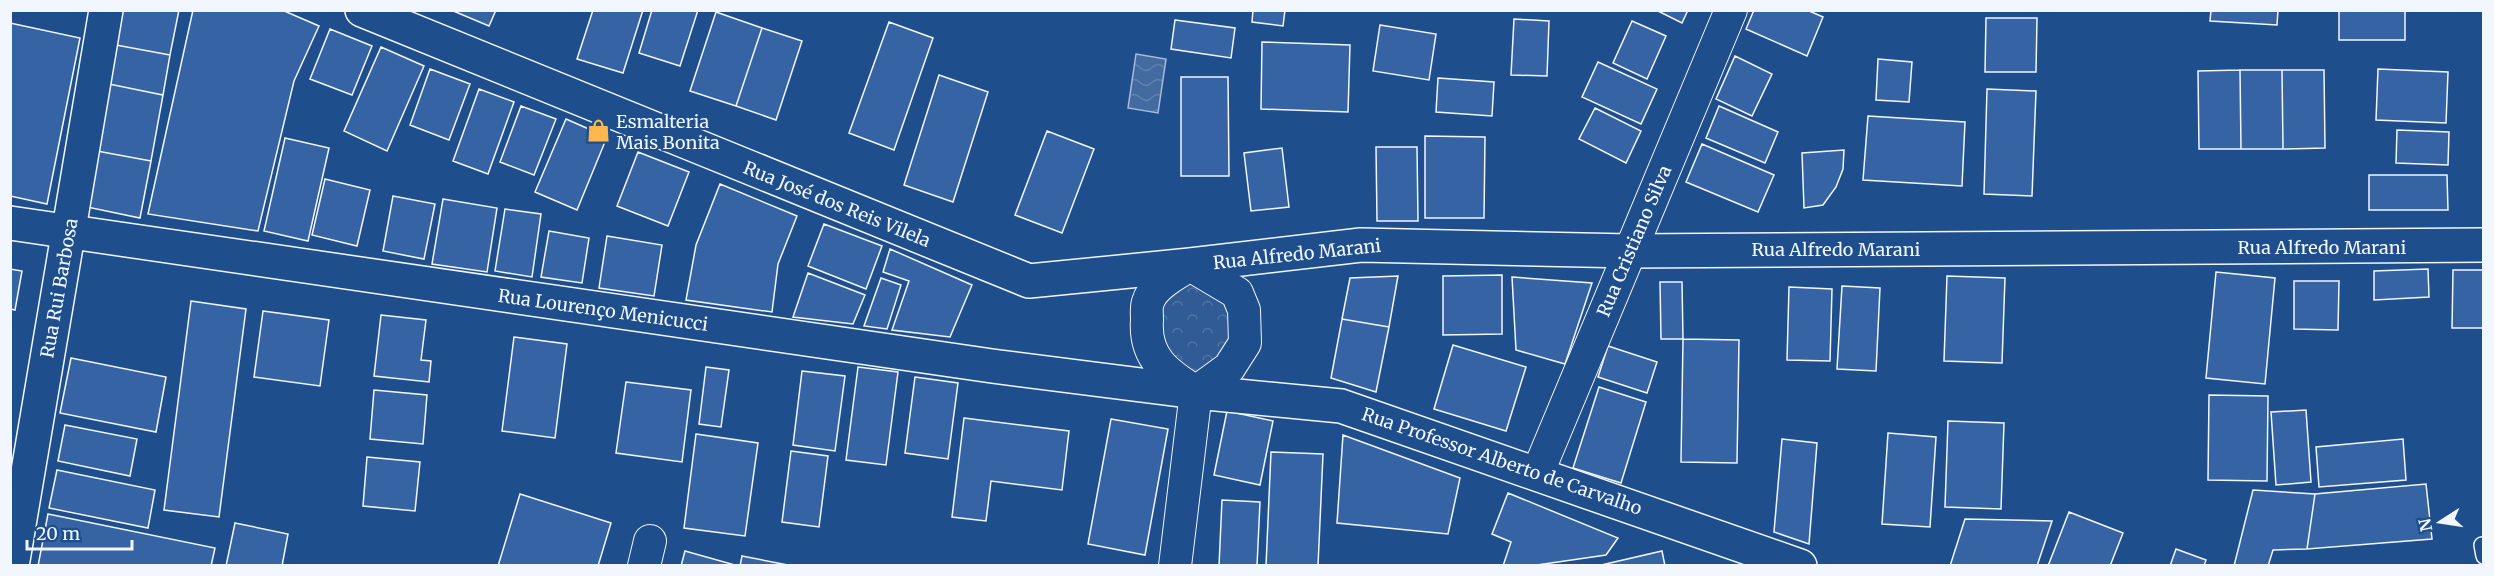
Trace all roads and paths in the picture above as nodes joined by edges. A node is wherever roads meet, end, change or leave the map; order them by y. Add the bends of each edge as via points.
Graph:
1 (106, 10) edge
2 (362, 10) edge
3 (1731, 10) edge
4 (10, 223) edge
5 (69, 233) junction
6 (2484, 245) edge
7 (1630, 251) junction
8 (1190, 266) junction
9 (1197, 392) junction
10 (1538, 472) junction
11 (12, 566) edge
12 (1175, 566) edge
13 (1800, 566) edge

1 - 5 main road, Rua Rui Barbosa
2 - 8 main road, Rua José dos Reis Vilela via 1029,281
3 - 7 street, Rua Cristiano Silva
4 - 5 main road, Rua Lourenço Menicucci
5 - 9 main road, Rua Lourenço Menicucci
5 - 11 main road, Rua Rui Barbosa
6 - 7 main road, Rua Alfredo Marani
7 - 8 main road, Rua Alfredo Marani via 1361,245
7 - 10 street, Rua Cristiano Silva
8 - 9 street via 1161,284 1148,301 1146,332 1155,358 1169,375
8 - 9 street via 1237,293 1244,310 1245,342 1229,368
9 - 10 main road, Rua Professor Alberto de Carvalho via 1341,406
9 - 12 street
10 - 13 main road, Rua Professor Alberto de Carvalho

